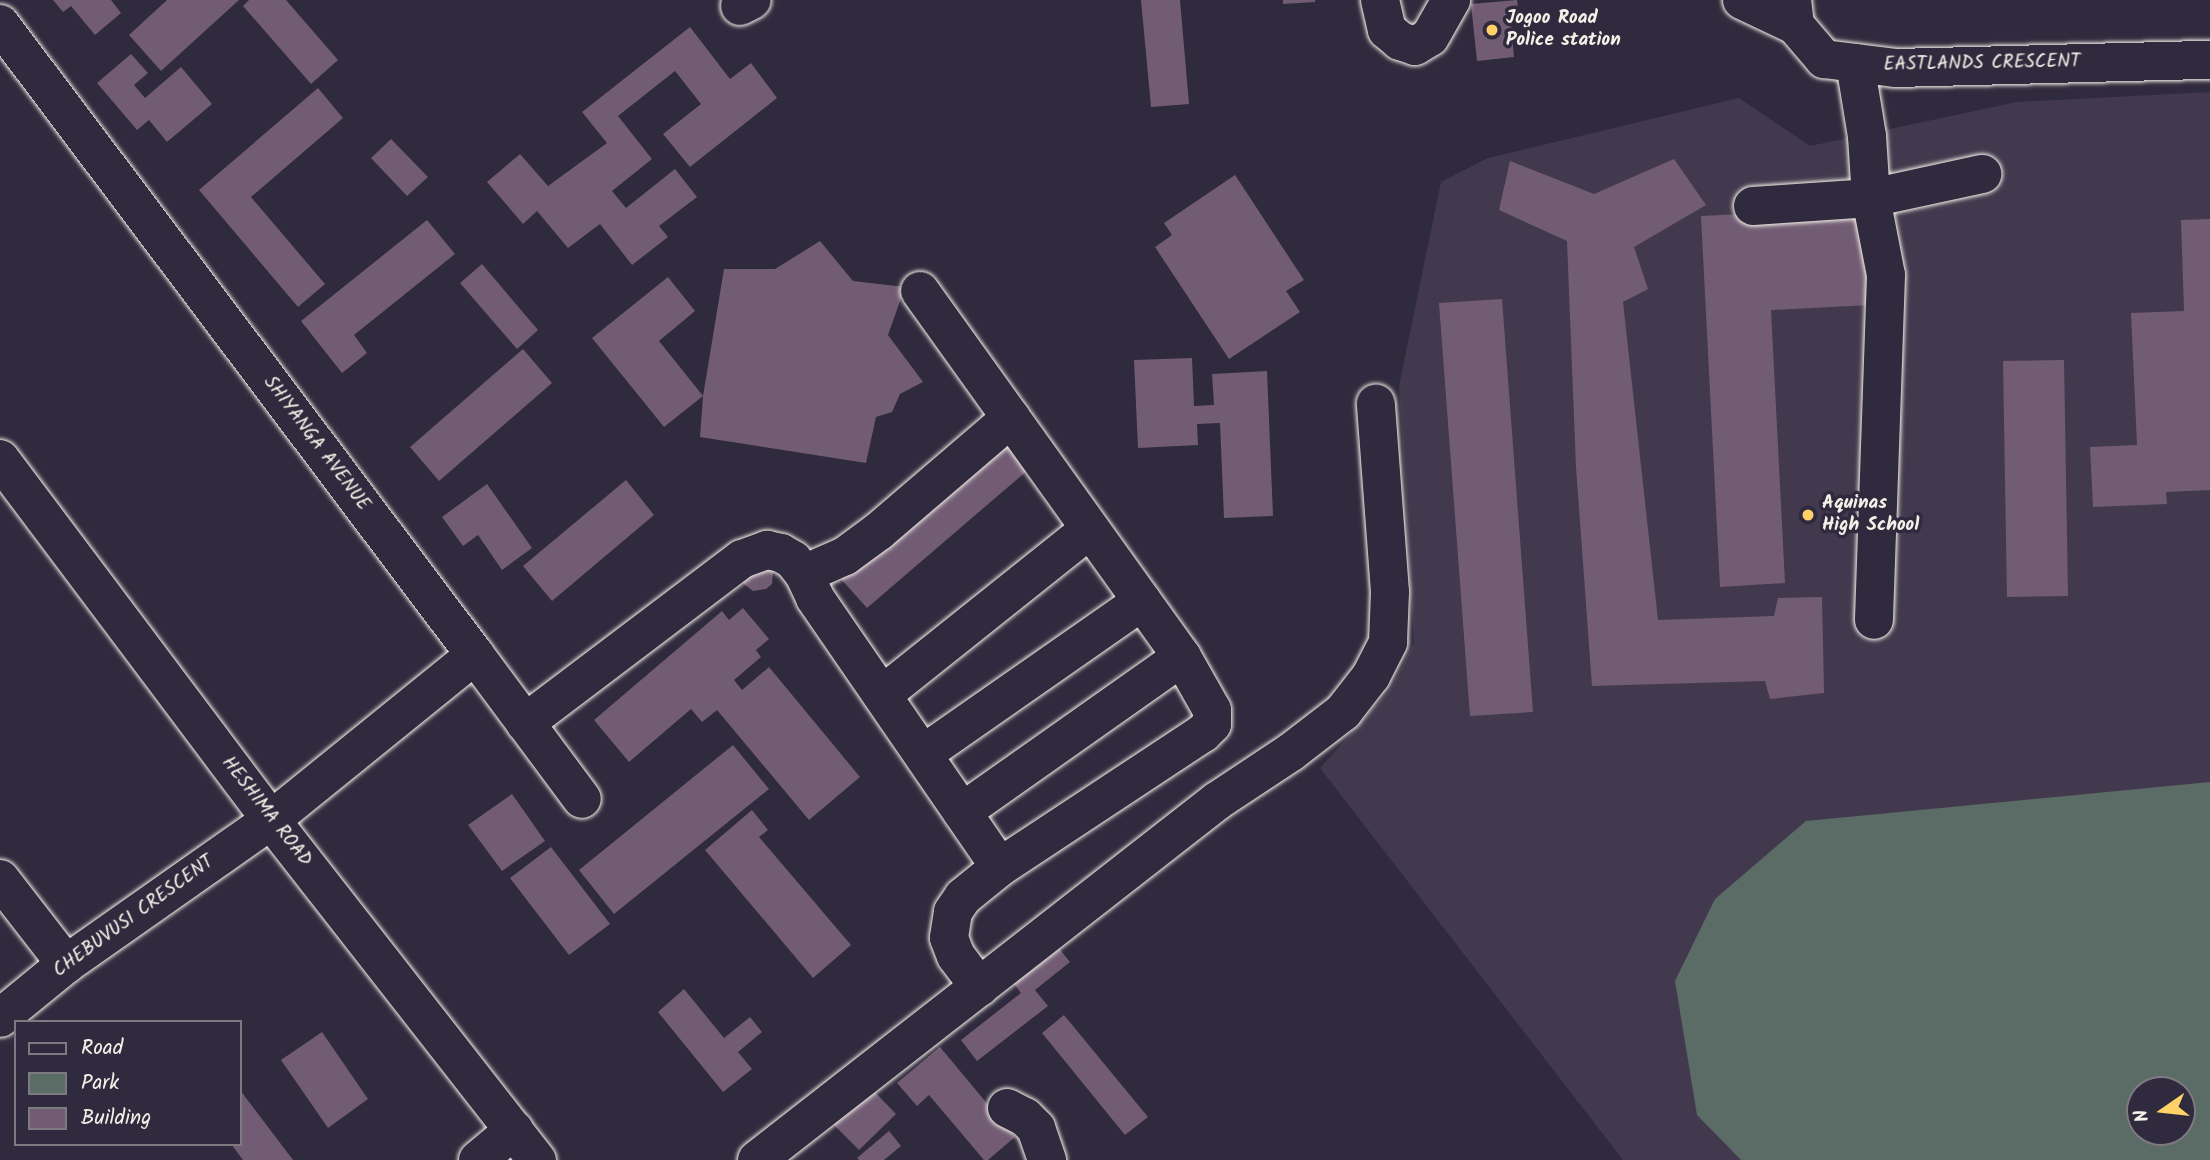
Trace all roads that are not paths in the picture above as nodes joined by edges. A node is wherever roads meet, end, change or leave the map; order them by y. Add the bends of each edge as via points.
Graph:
1 (1380, 0) edge
2 (1451, 0) edge
3 (1742, 0) edge
4 (1793, 12) edge
5 (0, 23) edge
6 (2210, 60) edge
7 (1856, 63) junction
8 (1982, 174) dead end
9 (1871, 198) junction
10 (1753, 206) dead end
11 (920, 291) dead end
12 (1376, 404) dead end
13 (1011, 418) junction
14 (0, 459) edge
15 (1090, 529) junction
16 (804, 574) junction
17 (1142, 601) junction
18 (1874, 620) dead end
19 (475, 655) junction
20 (1182, 657) junction
21 (882, 695) junction
22 (525, 723) junction
23 (923, 754) junction
24 (582, 799) dead end
25 (962, 812) junction
26 (271, 820) junction
27 (1000, 867) junction
28 (0, 879) edge
29 (66, 964) junction
30 (979, 987) junction
31 (0, 1018) edge
32 (1007, 1108) dead end
33 (514, 1130) junction
34 (478, 1160) edge
35 (537, 1160) edge
36 (757, 1160) edge
37 (1047, 1160) edge

1 - 2 street via 1387,30 1415,46 1430,37
3 - 4 street
4 - 7 street, EASTLANDS CRESCENT via 1824,59
5 - 19 street, SHIYANGA AVENUE
6 - 7 street, EASTLANDS CRESCENT via 1896,68
7 - 9 street
8 - 9 street
9 - 10 street
9 - 18 street via 1886,275
11 - 13 street
12 - 30 street via 1390,592 1388,642 1371,676 1343,712 1217,802
13 - 15 street
13 - 16 street via 879,531 845,556
14 - 26 street, HESHIMA ROAD
15 - 17 street
15 - 21 street
16 - 21 street via 815,598
16 - 22 street via 781,553 767,550 747,556
17 - 20 street
17 - 23 street
19 - 22 street, SHIYANGA AVENUE
19 - 26 street
20 - 25 street
20 - 27 street via 1210,703 1213,717 1209,728
21 - 23 street
22 - 24 street, SHIYANGA AVENUE
23 - 25 street
25 - 27 street
26 - 29 street, CHEBUVUSI CRESCENT
26 - 33 street, HESHIMA ROAD
27 - 30 street via 963,897 948,930 951,948
28 - 29 street
29 - 31 street, CHEBUVUSI CRESCENT
30 - 36 street
32 - 37 street via 1036,1128
33 - 34 street
33 - 35 street, HESHIMA ROAD

